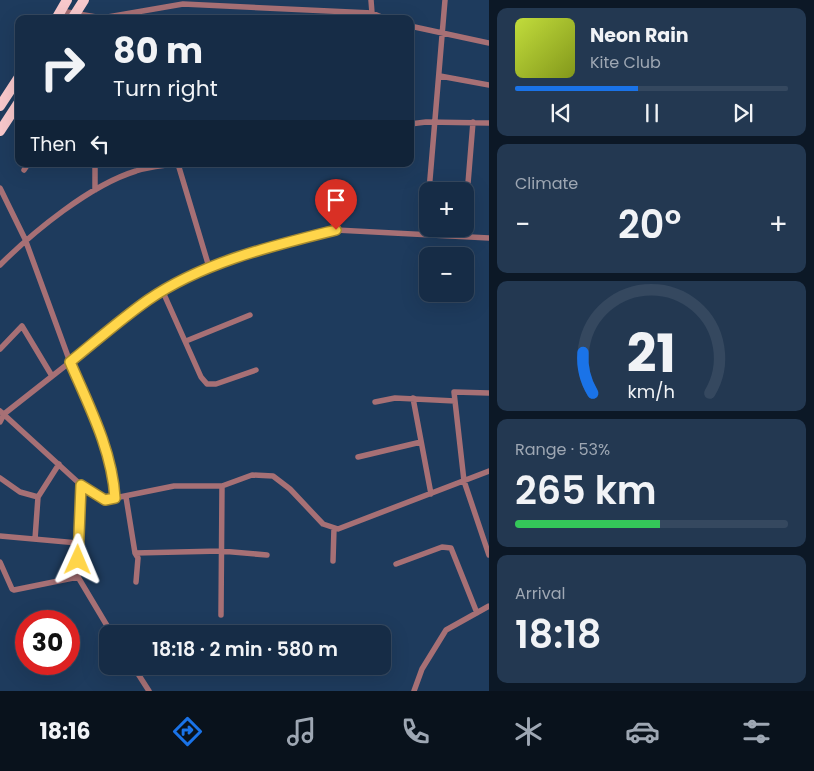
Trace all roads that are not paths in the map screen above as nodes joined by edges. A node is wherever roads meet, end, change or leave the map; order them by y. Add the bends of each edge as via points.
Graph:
1 (67, 0) edge
2 (84, 0) edge
3 (371, 0) edge
4 (445, 0) edge
5 (199, 2) edge
6 (372, 13) junction
7 (59, 15) edge
8 (75, 15) edge
9 (119, 15) edge
10 (377, 15) edge
11 (414, 27) edge
12 (443, 33) junction
13 (489, 43) edge
14 (440, 76) junction
15 (15, 82) edge
16 (489, 85) edge
17 (0, 106) edge
18 (15, 108) edge
19 (436, 122) junction
20 (473, 122) junction
21 (489, 122) edge
22 (414, 124) edge
23 (0, 132) edge
24 (26, 167) edge
25 (95, 167) edge
26 (158, 167) edge
27 (177, 167) edge
28 (24, 170) dead end
29 (430, 182) edge
30 (468, 182) edge
31 (0, 188) edge
32 (95, 190) junction
33 (419, 233) edge
34 (474, 237) edge
35 (489, 238) edge
36 (26, 239) junction
37 (0, 265) edge
38 (209, 267) junction
39 (163, 292) junction
40 (250, 315) dead end
41 (186, 341) junction
42 (0, 349) edge
43 (70, 362) junction
44 (256, 370) dead end
45 (52, 376) junction
46 (489, 394) edge
47 (413, 398) junction
48 (455, 400) junction
49 (375, 402) dead end
50 (2, 412) edge
51 (0, 422) edge
52 (421, 442) junction
53 (358, 457) dead end
54 (59, 464) junction
55 (489, 472) edge
56 (0, 478) edge
57 (464, 481) junction
58 (81, 485) junction
59 (222, 486) junction
60 (431, 494) junction
61 (38, 497) junction
62 (126, 497) junction
63 (115, 498) junction
64 (334, 528) junction
65 (0, 536) edge
66 (35, 539) junction
67 (78, 543) junction
68 (221, 551) junction
69 (135, 553) junction
70 (267, 555) dead end
71 (489, 555) edge
72 (334, 561) dead end
73 (0, 562) edge
74 (396, 564) dead end
75 (78, 577) junction
76 (136, 582) dead end
77 (489, 606) edge
78 (477, 613) junction
79 (221, 615) dead end
80 (107, 625) edge
81 (139, 675) edge
82 (149, 691) edge
83 (414, 691) edge

1 - 7 highway
2 - 8 highway
3 - 6 street
4 - 12 street
5 - 6 street
5 - 9 street
6 - 10 street
11 - 12 street
12 - 13 street
12 - 14 street
14 - 16 street
14 - 19 street
15 - 17 highway
18 - 23 highway
19 - 20 street
19 - 22 street
19 - 29 street
20 - 21 street
20 - 30 street
24 - 28 street
25 - 32 street
26 - 32 street via 135,171
27 - 38 street
31 - 36 street
32 - 36 street
33 - 38 street via 336,230 275,245
34 - 35 street
36 - 37 street
36 - 43 street
38 - 39 street
39 - 41 street
39 - 43 street
40 - 41 street
41 - 44 street via 207,384
42 - 45 street via 22,326
43 - 45 street
43 - 63 street via 102,436 114,475
45 - 50 street
46 - 48 street via 454,392
47 - 48 street
47 - 49 street
47 - 52 street
48 - 57 street
50 - 51 street
50 - 54 street
52 - 53 street
52 - 60 street
54 - 58 street
54 - 61 street
55 - 57 street
56 - 61 street via 20,492
57 - 60 street
57 - 71 street
58 - 63 street via 105,500
58 - 67 street
59 - 62 street via 174,486
59 - 64 street via 252,475 273,476 324,524
59 - 68 street
60 - 64 street via 351,525
61 - 66 street
62 - 63 street
62 - 69 street
64 - 72 street
65 - 66 street
66 - 67 street
67 - 75 street
68 - 69 street
68 - 70 street
68 - 79 street
69 - 76 street via 138,558
73 - 75 street via 14,590
74 - 78 street via 442,547 450,548
75 - 80 street
77 - 78 street
78 - 83 street via 446,630 422,669
81 - 82 street

